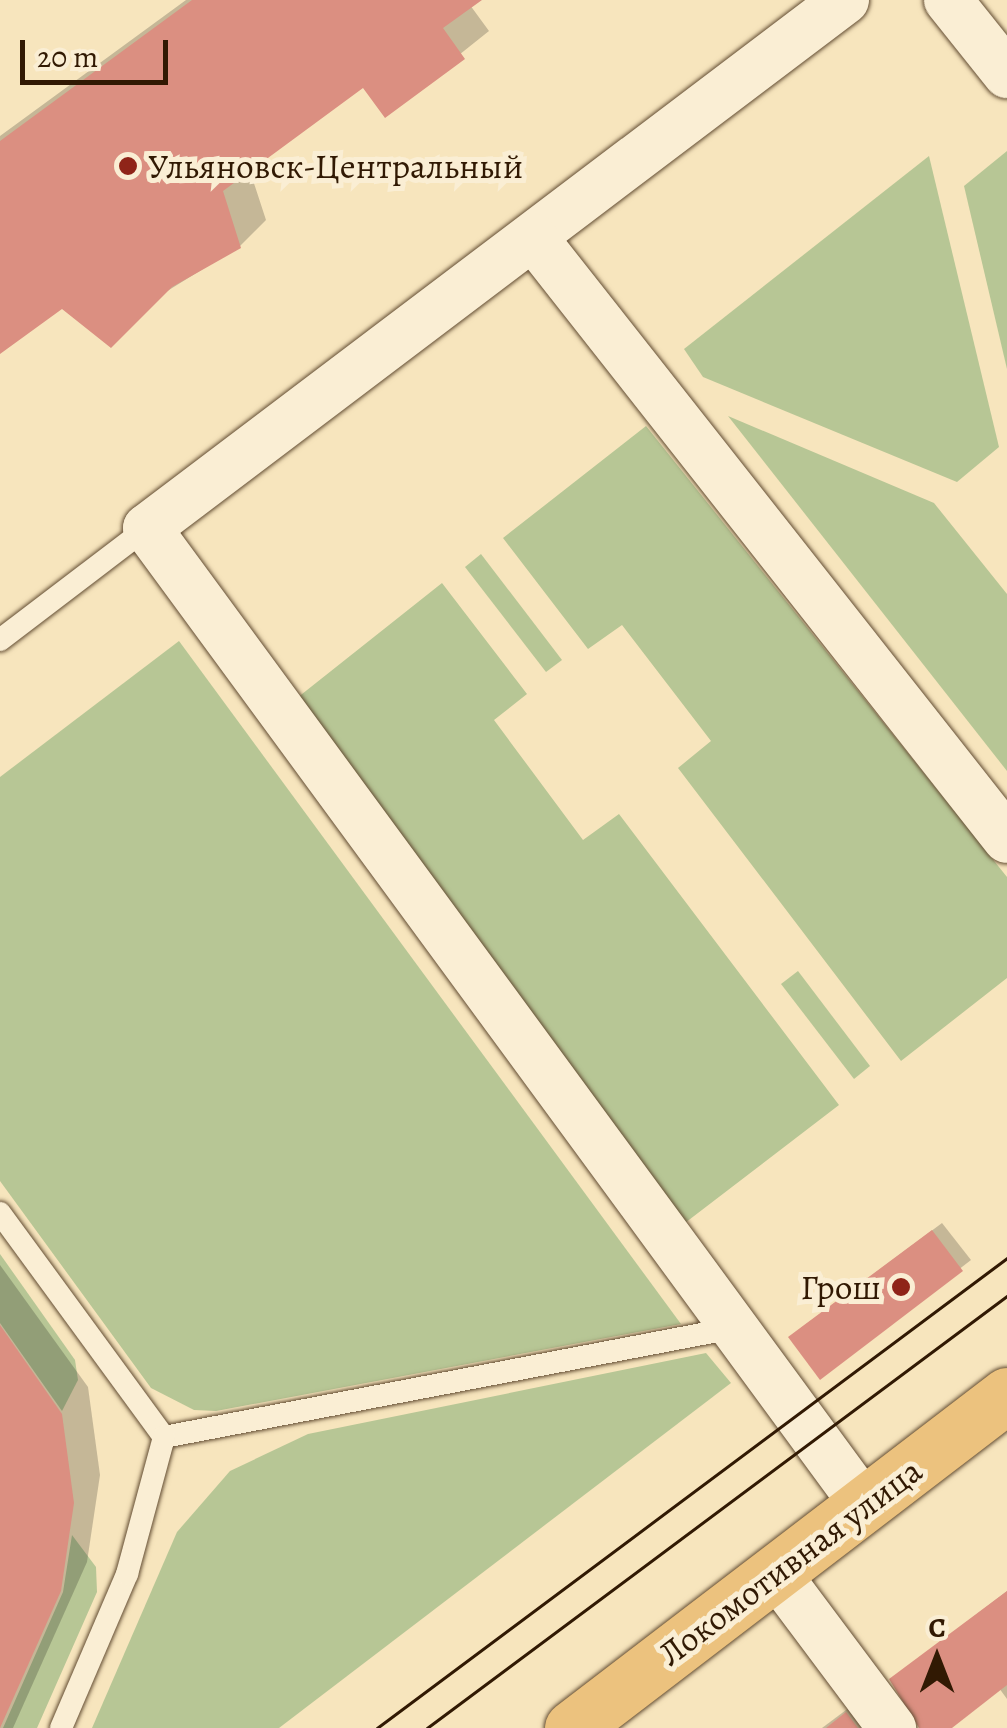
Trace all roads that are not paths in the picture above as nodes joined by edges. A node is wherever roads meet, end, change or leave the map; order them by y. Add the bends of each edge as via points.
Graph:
1 (844, 0) edge
2 (948, 0) edge
3 (1007, 74) edge
4 (533, 237) junction
5 (147, 528) junction
6 (0, 640) edge
7 (1007, 840) edge
8 (0, 1212) edge
9 (733, 1328) junction
10 (1007, 1395) edge
11 (164, 1436) junction
12 (865, 1506) junction
13 (776, 1574) junction
14 (62, 1728) edge
15 (572, 1728) edge
16 (892, 1728) edge

1 - 4 street
2 - 3 street
4 - 5 street
4 - 7 street
5 - 6 lane
5 - 9 street
8 - 11 lane
9 - 11 lane
9 - 12 street
10 - 12 main road, Локомотивная улица
11 - 14 lane via 127,1574
12 - 13 main road, Локомотивная улица
13 - 15 main road, Локомотивная улица
13 - 16 street

